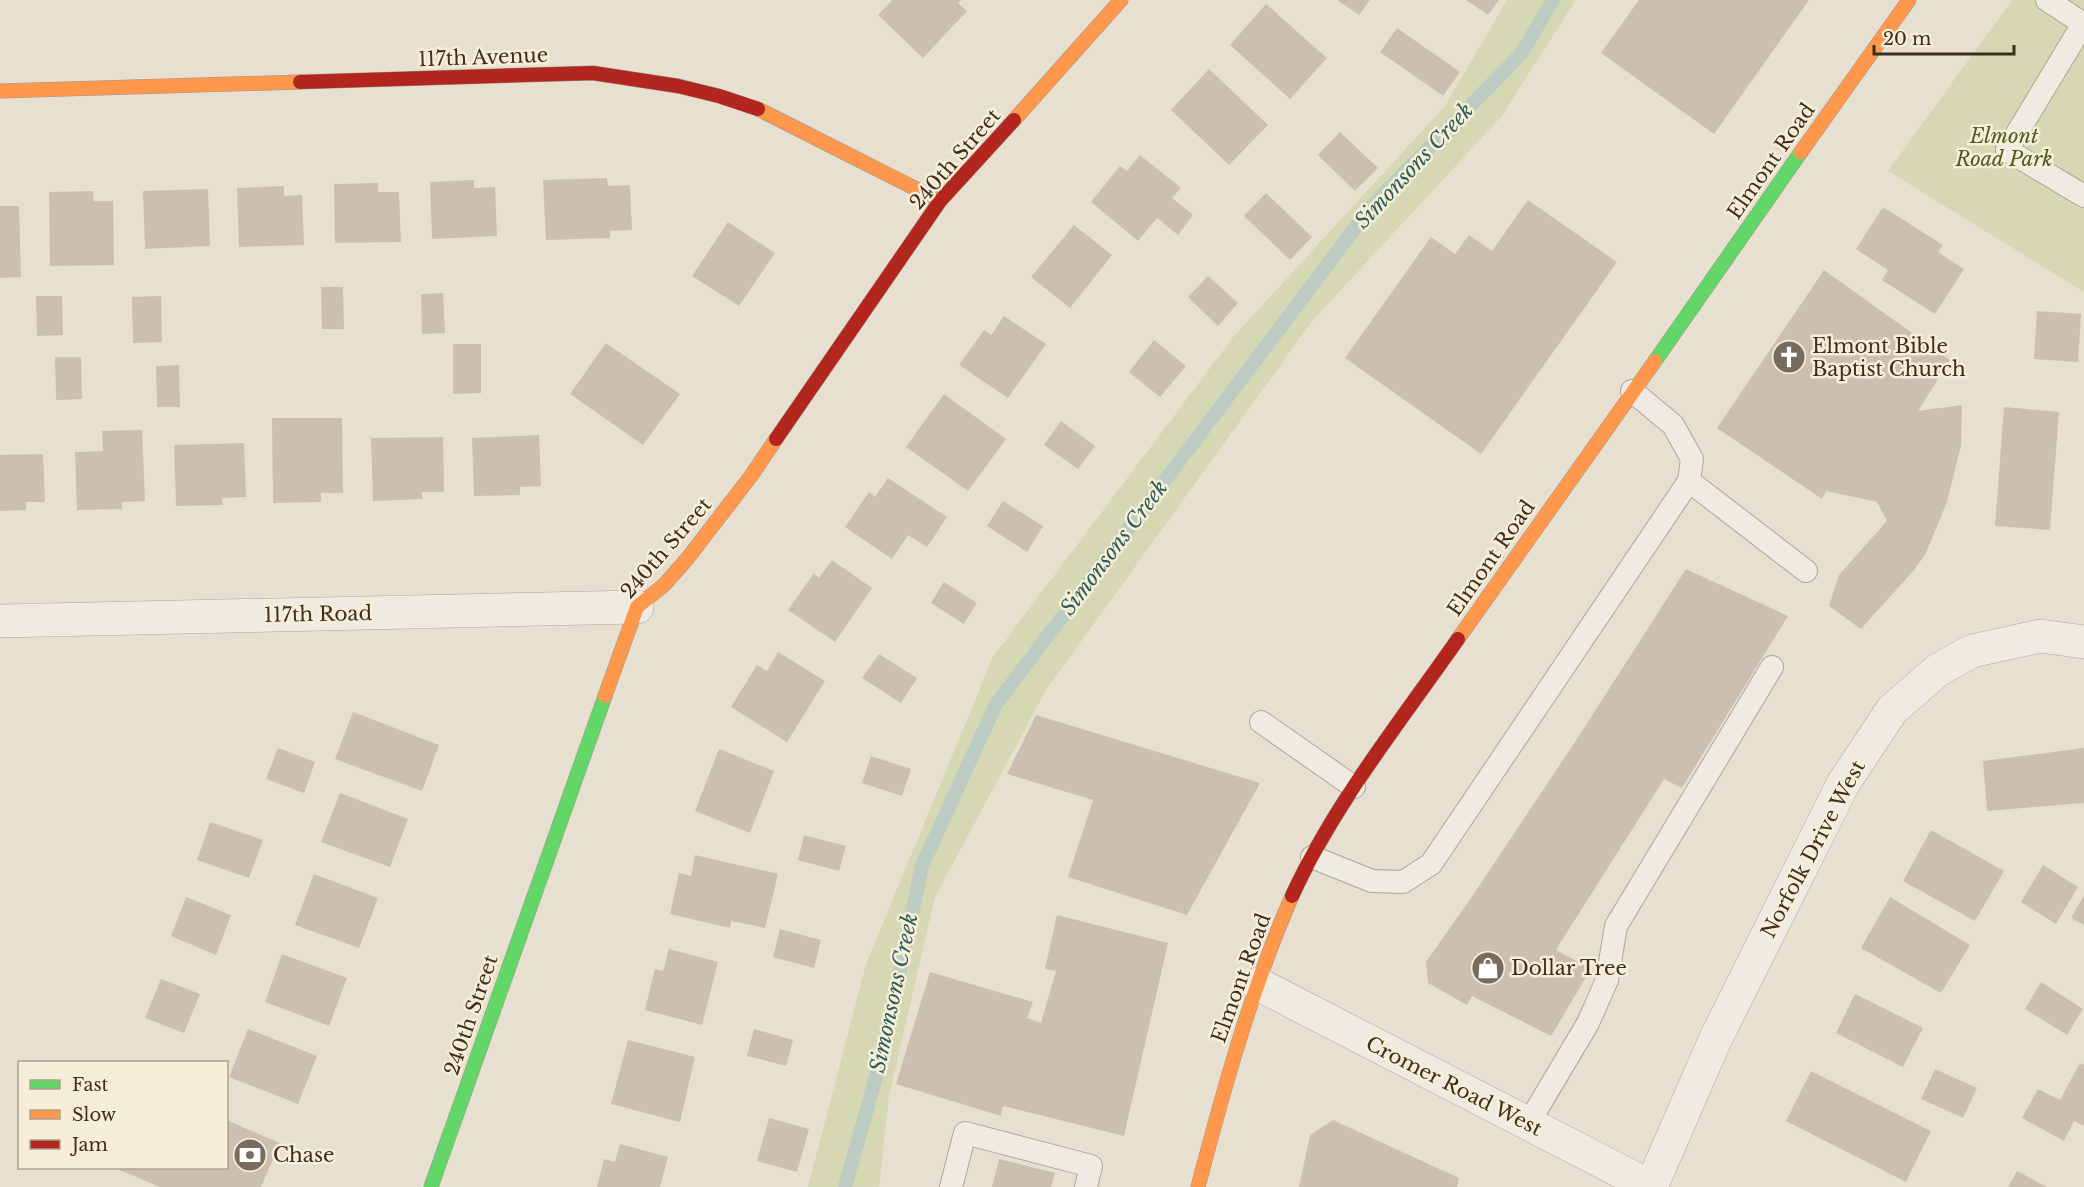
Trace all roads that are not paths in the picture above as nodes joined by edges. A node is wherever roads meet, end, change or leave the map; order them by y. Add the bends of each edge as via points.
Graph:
1 (1121, 0) edge
2 (1909, 0) edge
3 (2047, 0) edge
4 (2084, 24) edge
5 (0, 91) edge
6 (2084, 196) edge
7 (940, 201) junction
8 (1632, 391) junction
9 (1689, 481) junction
10 (1806, 571) dead end
11 (637, 607) junction
12 (0, 621) edge
13 (2084, 642) edge
14 (1772, 667) dead end
15 (1260, 722) dead end
16 (1354, 787) junction
17 (1312, 857) junction
18 (1258, 984) junction
19 (1528, 1124) junction
20 (958, 1185) edge
21 (431, 1187) edge
22 (1086, 1187) edge
23 (1198, 1187) edge
24 (1651, 1187) edge

1 - 7 street, 240th Street
2 - 8 street, Elmont Road
3 - 4 lane
4 - 6 lane via 2007,150
5 - 7 street, 117th Avenue via 593,73 643,78 688,86 761,110
7 - 11 street, 240th Street via 751,476 687,559
8 - 9 lane via 1673,425 1692,459
8 - 16 street, Elmont Road
9 - 10 lane
9 - 17 lane via 1431,864 1403,882 1382,881
11 - 12 street, 117th Road
11 - 21 street, 240th Street
13 - 24 street, Norfolk Drive West via 2040,636 1972,651 1938,670 1892,710 1843,784 1715,1040
14 - 19 lane via 1617,926 1606,980 1588,1023
15 - 16 lane
16 - 17 street, Elmont Road
17 - 18 street, Elmont Road
18 - 19 street, Cromer Road West
18 - 23 street, Elmont Road via 1228,1074
19 - 24 street, Cromer Road West
20 - 22 lane via 965,1133 1091,1166

